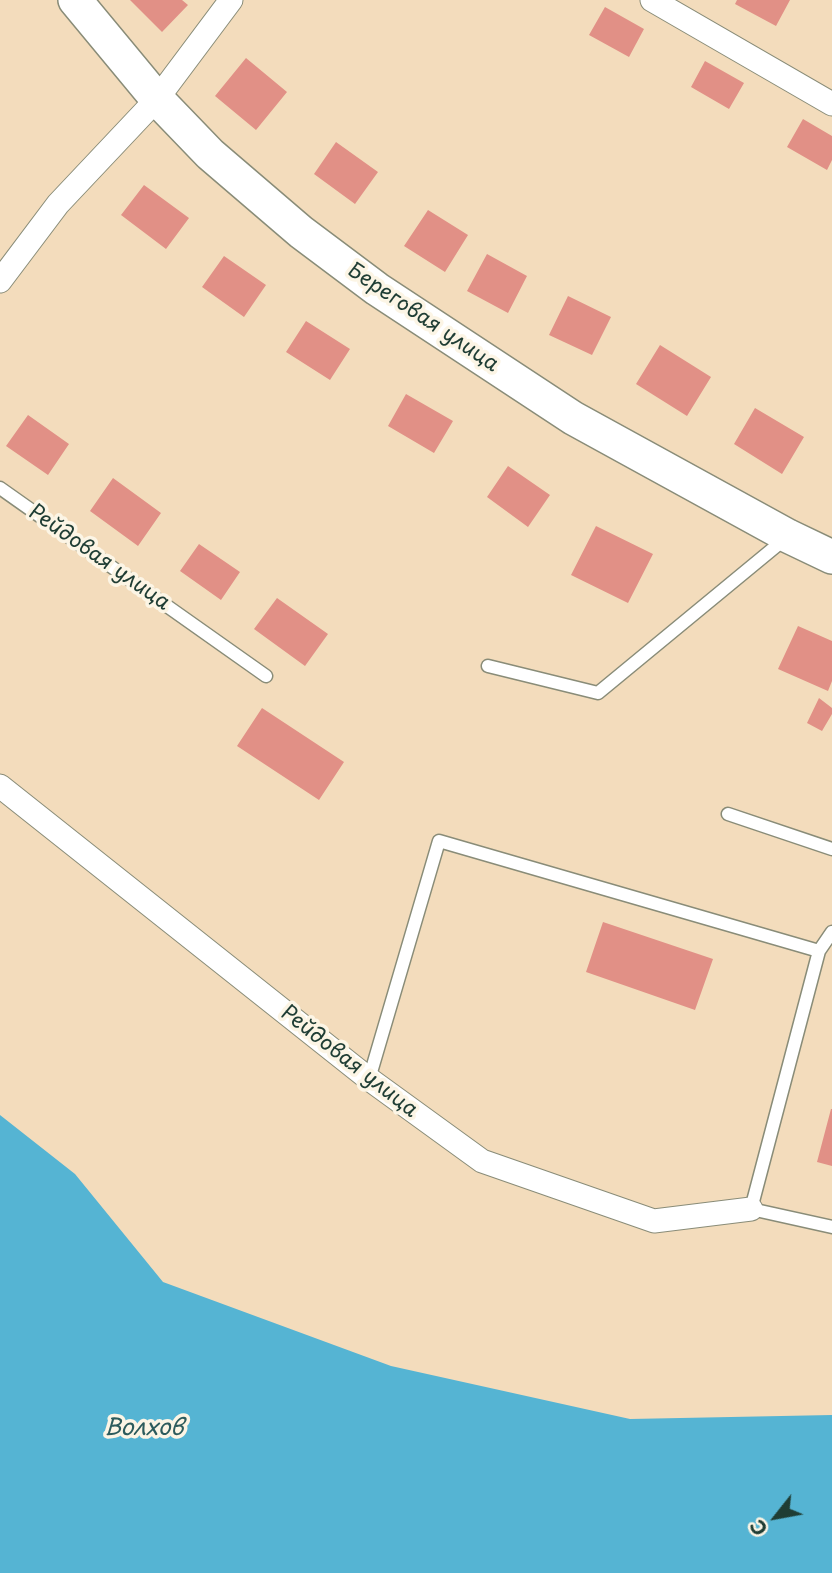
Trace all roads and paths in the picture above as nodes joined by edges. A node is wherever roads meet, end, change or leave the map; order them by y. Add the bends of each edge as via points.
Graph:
1 (75, 0) edge
2 (231, 0) edge
3 (652, 0) edge
4 (158, 99) junction
5 (832, 104) edge
6 (0, 281) edge
7 (0, 488) edge
8 (788, 536) junction
9 (832, 557) edge
10 (488, 666) dead end
11 (266, 676) dead end
12 (0, 786) edge
13 (728, 814) dead end
14 (832, 849) edge
15 (832, 932) edge
16 (820, 951) junction
17 (369, 1079) junction
18 (751, 1209) junction
19 (832, 1227) edge

1 - 4 street, Береговая улица
2 - 4 street
3 - 5 street
4 - 6 street via 58,204
4 - 8 street, Береговая улица via 210,154 377,289 573,418
7 - 11 lane, Рейдовая улица
8 - 9 street, Береговая улица
8 - 10 lane via 598,693
12 - 17 street, Рейдовая улица
13 - 14 lane
15 - 16 lane
16 - 17 lane via 439,841
16 - 18 lane
17 - 18 street, Рейдовая улица via 482,1161 654,1221
18 - 19 lane

